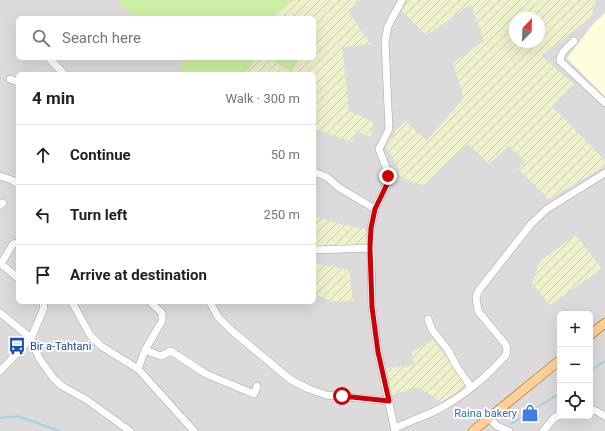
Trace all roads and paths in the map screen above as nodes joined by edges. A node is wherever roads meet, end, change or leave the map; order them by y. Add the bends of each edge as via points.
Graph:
1 (402, 0) edge
2 (574, 41) dead end
3 (51, 60) edge
4 (62, 72) edge
5 (10, 79) dead end
6 (16, 81) edge
7 (605, 103) edge
8 (605, 172) edge
9 (316, 173) edge
10 (0, 176) edge
11 (16, 183) edge
12 (375, 209) junction
13 (16, 243) edge
14 (370, 248) junction
15 (316, 250) edge
16 (0, 264) edge
17 (16, 276) edge
18 (43, 304) edge
19 (73, 304) edge
20 (152, 304) edge
21 (211, 304) edge
22 (0, 313) edge
23 (428, 319) dead end
24 (605, 323) edge
25 (593, 333) edge
26 (31, 338) junction
27 (145, 350) junction
28 (557, 362) edge
29 (138, 370) junction
30 (0, 371) edge
31 (257, 386) dead end
32 (471, 387) junction
33 (389, 401) junction
34 (593, 410) edge
35 (604, 413) edge
36 (557, 416) edge
37 (489, 418) junction
38 (395, 430) edge
39 (130, 431) edge
40 (194, 431) edge
41 (473, 431) edge
42 (509, 431) edge
43 (544, 431) edge

1 - 12 street via 388,26 385,42 389,129 379,149 389,180
2 - 7 street via 562,52 560,61
3 - 4 street
5 - 6 street
8 - 32 street via 547,209 531,224 482,283 476,298 476,306 480,315 506,345 507,350 503,359
9 - 12 street
10 - 11 street
12 - 14 street
13 - 16 street via 13,244
14 - 15 street
14 - 33 street via 372,307 378,352
16 - 17 street
18 - 26 street
19 - 29 street via 90,335
20 - 27 street via 162,313 162,321
21 - 33 street via 222,321 291,380 326,394
22 - 26 street
23 - 32 street via 432,330
24 - 25 main road
26 - 30 street
26 - 39 street via 39,358 54,379
27 - 29 street
27 - 31 street via 162,356 171,351 206,374 254,394
28 - 37 main road
29 - 40 street
32 - 38 street via 452,401
33 - 38 street
34 - 35 street
36 - 43 street
37 - 41 main road
37 - 42 street via 497,426

